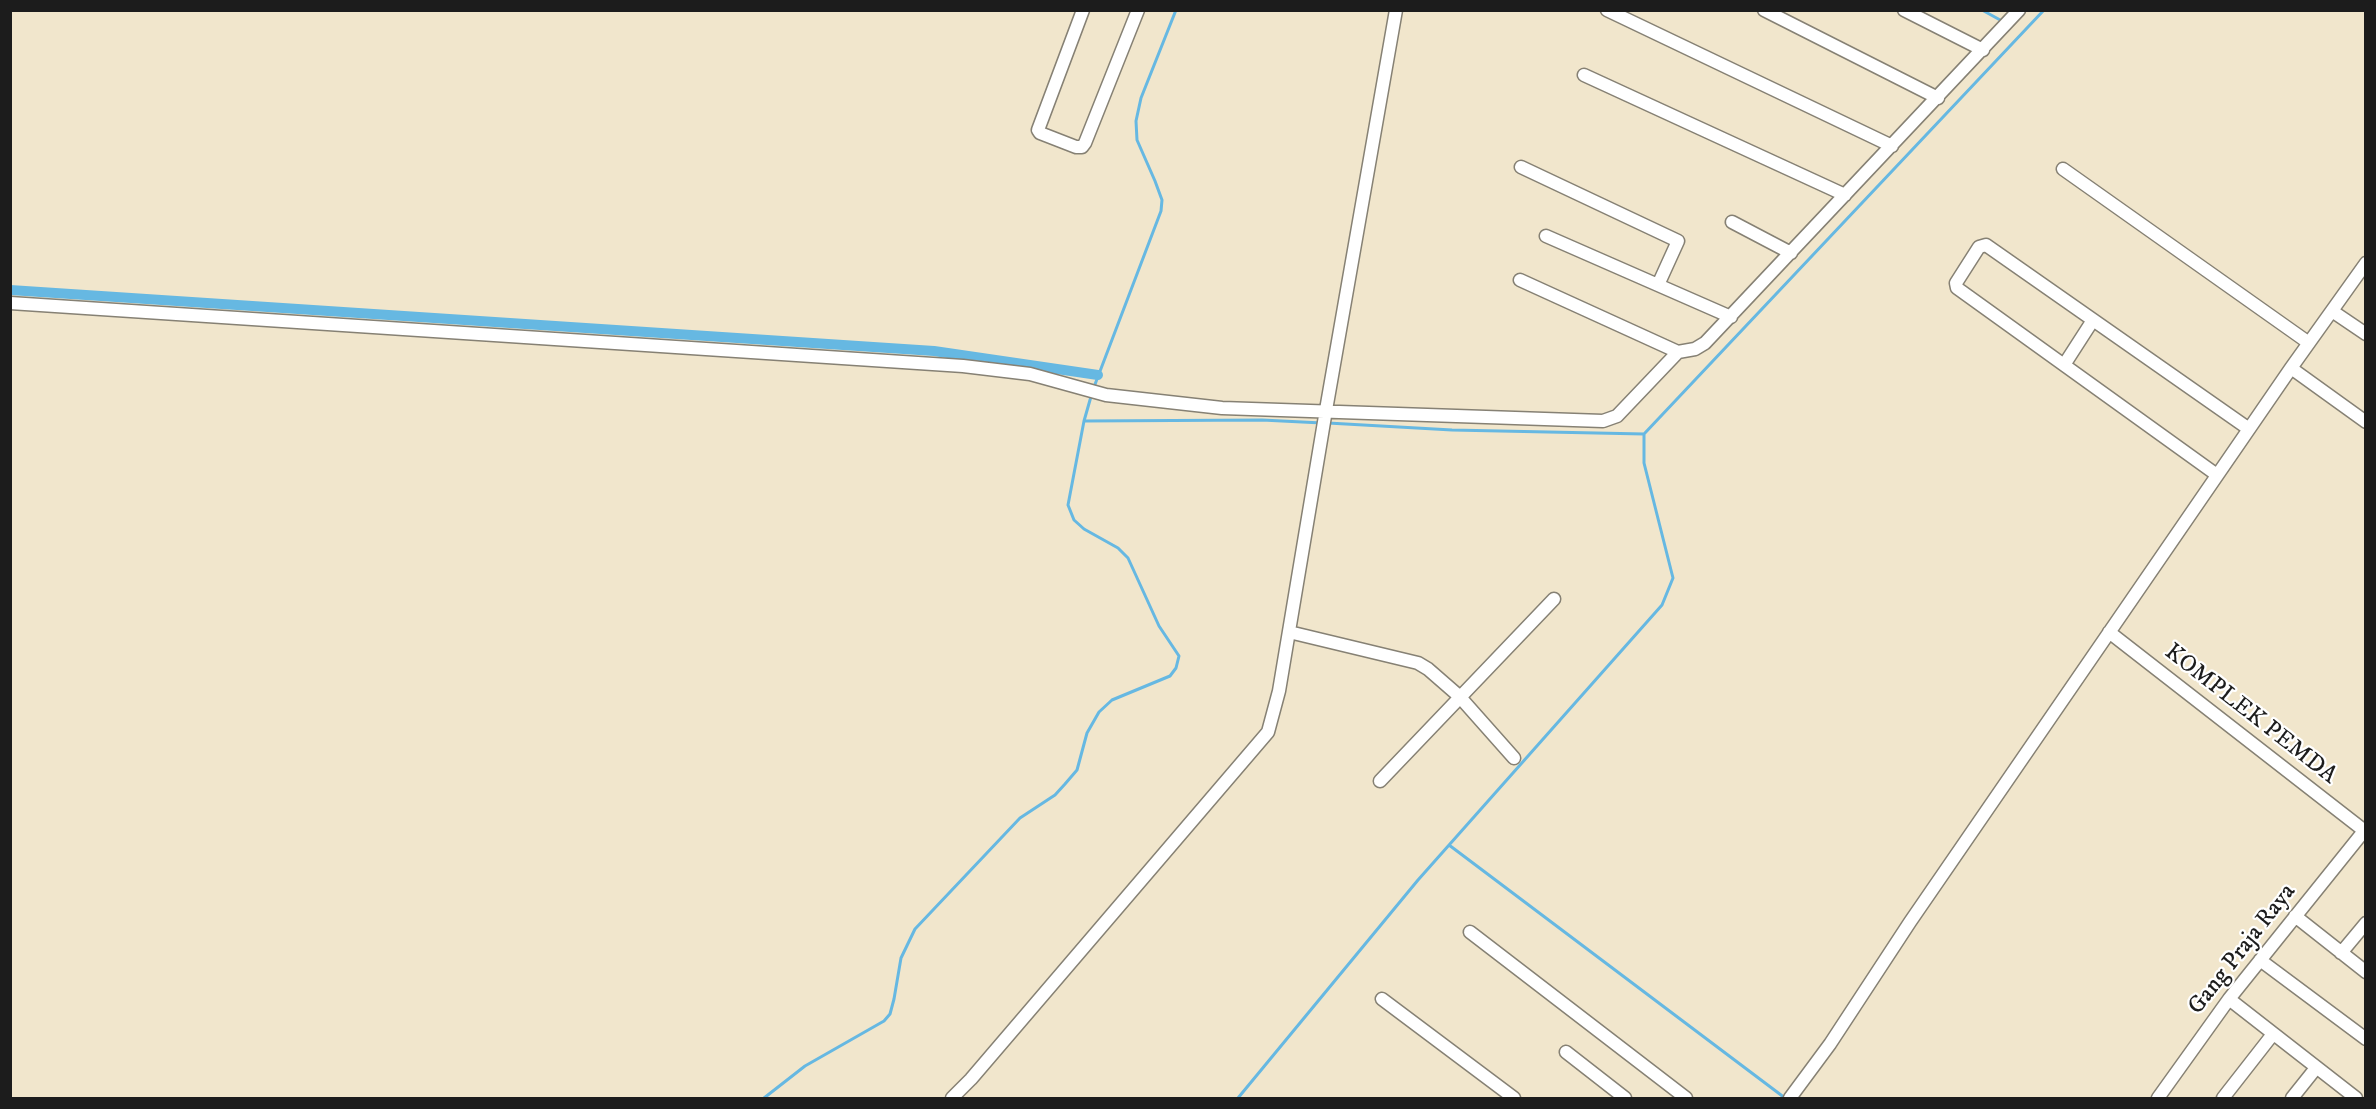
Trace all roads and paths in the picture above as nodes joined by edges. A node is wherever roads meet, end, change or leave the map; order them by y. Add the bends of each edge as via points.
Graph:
1 (1083, 10) edge
2 (1138, 10) edge
3 (1396, 10) edge
4 (1607, 10) edge
5 (1764, 10) edge
6 (1904, 10) edge
7 (2019, 10) edge
8 (1983, 50) junction
9 (1584, 75) dead end
10 (1938, 98) junction
11 (1892, 146) junction
12 (1521, 167) dead end
13 (2062, 169) dead end
14 (1845, 195) junction
15 (1732, 222) dead end
16 (1546, 236) dead end
17 (1791, 253) junction
18 (2366, 263) edge
19 (1520, 280) dead end
20 (1658, 285) junction
21 (10, 303) edge
22 (2332, 311) junction
23 (1731, 317) junction
24 (2093, 320) junction
25 (2366, 334) edge
26 (2308, 343) junction
27 (1678, 352) junction
28 (2064, 365) junction
29 (2291, 368) junction
30 (1325, 414) junction
31 (2366, 422) edge
32 (2249, 429) junction
33 (2217, 475) junction
34 (1554, 599) dead end
35 (1289, 632) junction
36 (2109, 632) junction
37 (1459, 696) junction
38 (1514, 758) dead end
39 (1380, 781) dead end
40 (2365, 831) edge
41 (2295, 916) junction
42 (2366, 923) edge
43 (1470, 932) dead end
44 (2341, 953) junction
45 (2260, 960) junction
46 (2366, 972) edge
47 (1382, 999) dead end
48 (2229, 999) junction
49 (2273, 1034) junction
50 (2366, 1039) edge
51 (1566, 1052) dead end
52 (2316, 1068) junction
53 (952, 1098) edge
54 (1514, 1098) edge
55 (1625, 1098) edge
56 (1686, 1098) edge
57 (1792, 1098) edge
58 (2160, 1098) edge
59 (2223, 1098) edge
60 (2292, 1098) edge
61 (2355, 1098) edge

1 - 2 street via 1038,129 1076,147 1085,143
3 - 30 street
4 - 11 street
5 - 10 street
6 - 8 street
7 - 8 street
8 - 10 street
9 - 14 street
10 - 11 street
11 - 14 street
12 - 20 street via 1678,241
13 - 26 street
14 - 17 street
15 - 17 street
16 - 20 street
17 - 23 street
18 - 22 street
19 - 27 street
20 - 23 street
21 - 30 street via 963,366 1030,374 1106,395
22 - 25 street
22 - 26 street
23 - 27 street via 1705,343
24 - 28 street
24 - 28 street via 1986,245 1979,248 1956,283 1957,288
24 - 32 street
26 - 29 street
27 - 30 street via 1609,420
28 - 33 street
29 - 31 street
29 - 32 street
30 - 35 street
32 - 33 street
33 - 36 street
34 - 37 street
35 - 37 street via 1418,663
35 - 53 street via 1273,718 1265,737
36 - 40 street, KOMPLEK PEMDA
36 - 57 street
37 - 38 street
37 - 39 street
40 - 41 street, Gang Praja Raya
41 - 44 street
41 - 45 street, Gang Praja Raya
42 - 44 street
43 - 56 street
44 - 46 street
45 - 48 street, Gang Praja Raya
45 - 50 street
47 - 54 street
48 - 49 street
48 - 58 street, Gang Praja Raya
49 - 52 street
49 - 59 street
51 - 55 street
52 - 60 street
52 - 61 street

